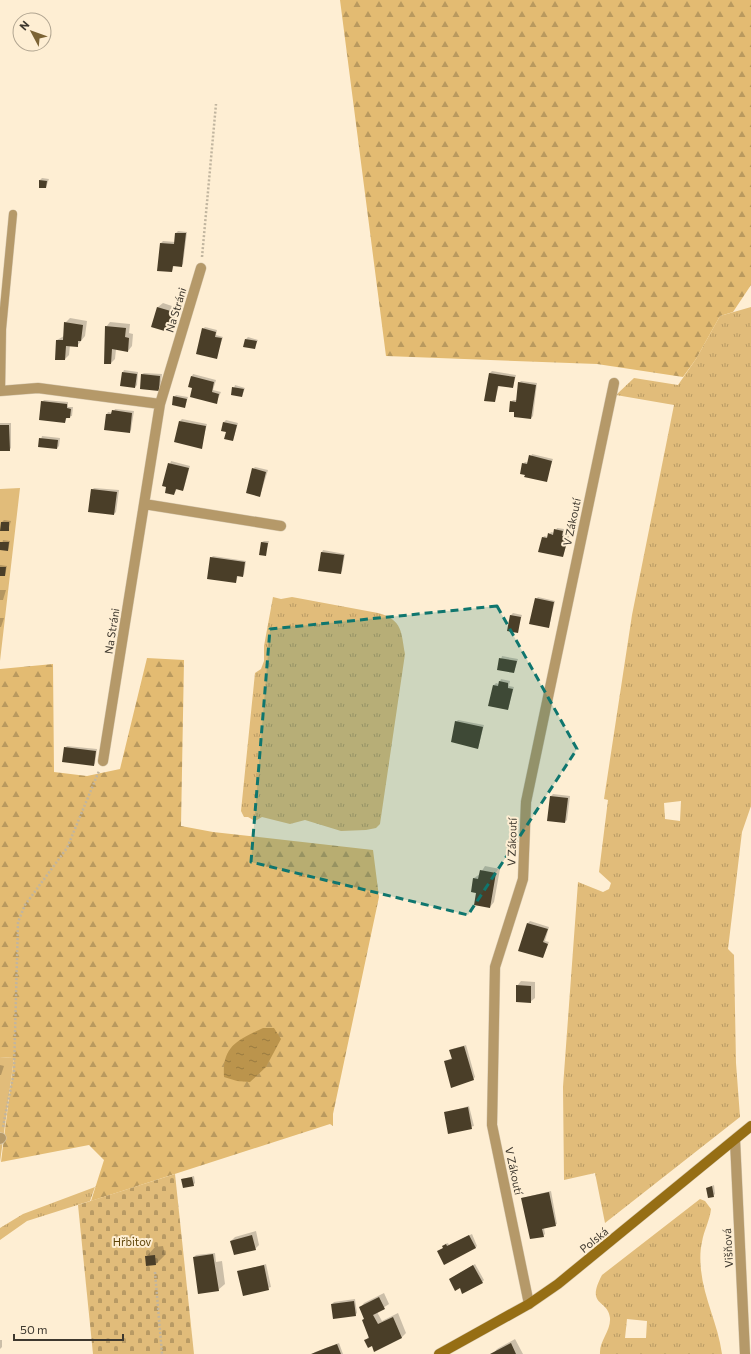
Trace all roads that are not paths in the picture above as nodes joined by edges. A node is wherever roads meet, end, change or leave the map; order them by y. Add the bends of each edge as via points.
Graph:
1 (13, 214) dead end
2 (202, 268) road end
3 (614, 383) dead end
4 (0, 391) edge
5 (160, 404) junction
6 (144, 504) junction
7 (281, 526) dead end
8 (103, 761) road end
9 (751, 1126) edge
10 (734, 1140) junction
11 (529, 1304) junction
12 (439, 1354) edge
13 (745, 1354) edge

1 - 4 lane via 2,329
2 - 5 street, Na Stráni
3 - 11 street, V Zákoutí via 526,802 523,879 495,967 492,1125
4 - 5 street via 38,388
5 - 6 street, Na Stráni
6 - 7 street
6 - 8 street, Na Stráni
9 - 10 street, Polská
10 - 11 street, Polská via 558,1284
10 - 13 street, Višňová
11 - 12 street, Polská

